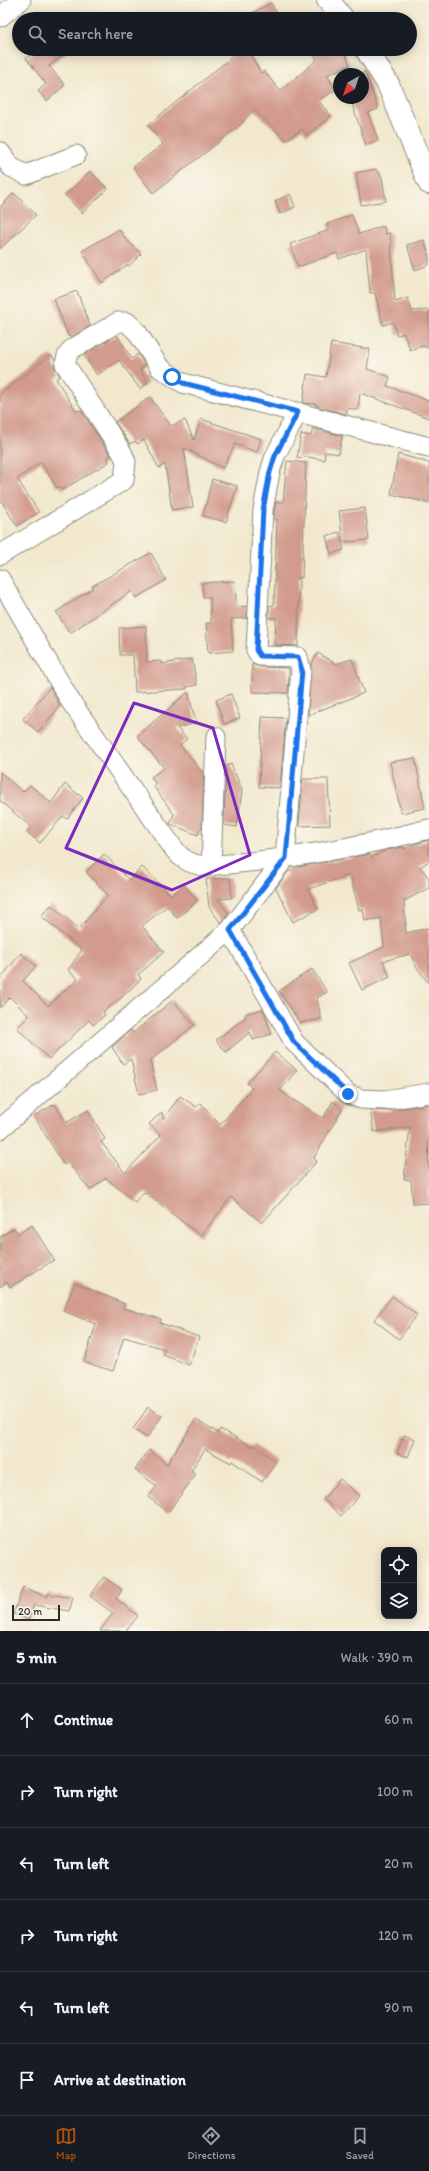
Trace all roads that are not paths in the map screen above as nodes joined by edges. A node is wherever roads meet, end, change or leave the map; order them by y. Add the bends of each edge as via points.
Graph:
1 (21, 0) edge
2 (328, 0) edge
3 (337, 12) edge
4 (0, 18) edge
5 (370, 56) edge
6 (0, 152) edge
7 (76, 155) dead end
8 (429, 183) edge
9 (298, 412) junction
10 (429, 447) edge
11 (0, 555) edge
12 (0, 579) edge
13 (216, 737) dead end
14 (429, 829) edge
15 (286, 858) junction
16 (211, 866) junction
17 (230, 930) junction
18 (429, 1093) edge
19 (0, 1129) edge

1 - 4 street
2 - 3 street
5 - 8 street via 388,84
6 - 7 street via 11,168 26,175
9 - 10 street
9 - 11 street via 183,383 160,368 137,332 127,322 118,322 72,349 65,364 123,454 126,462 124,480
9 - 15 street via 275,456 263,510 256,650 260,656 298,657 302,670
12 - 16 street via 71,702 174,849 192,865
13 - 16 street
14 - 15 street via 380,842
15 - 16 street
15 - 17 street
17 - 18 street via 294,1042 348,1094 361,1099 385,1100
17 - 19 street

